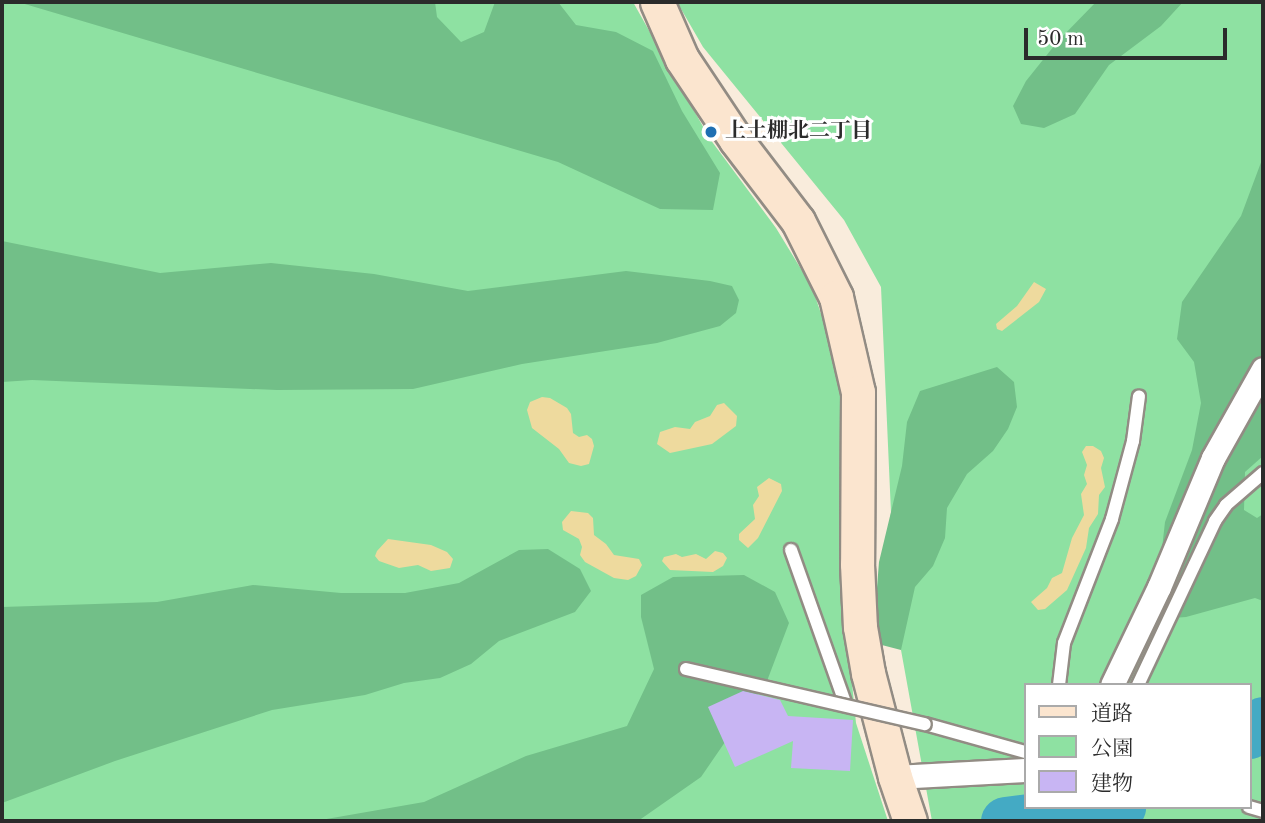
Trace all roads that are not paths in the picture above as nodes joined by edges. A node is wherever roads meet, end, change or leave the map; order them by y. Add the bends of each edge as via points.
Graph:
1 (657, 2) edge
2 (1263, 369) edge
3 (1139, 396) dead end
4 (1263, 474) edge
5 (791, 550) dead end
6 (686, 669) dead end
7 (1059, 683) edge
8 (1113, 683) edge
9 (1139, 683) edge
10 (846, 705) junction
11 (1024, 752) edge
12 (1024, 770) edge
13 (903, 798) edge

1 - 13 street via 682,59 798,221 836,297 858,392 860,627
2 - 8 street via 1213,458
3 - 7 lane via 1133,441 1112,519 1063,651
4 - 9 lane via 1226,505 1215,521
5 - 10 lane
6 - 10 lane, bridge
10 - 11 lane, bridge
12 - 13 street

